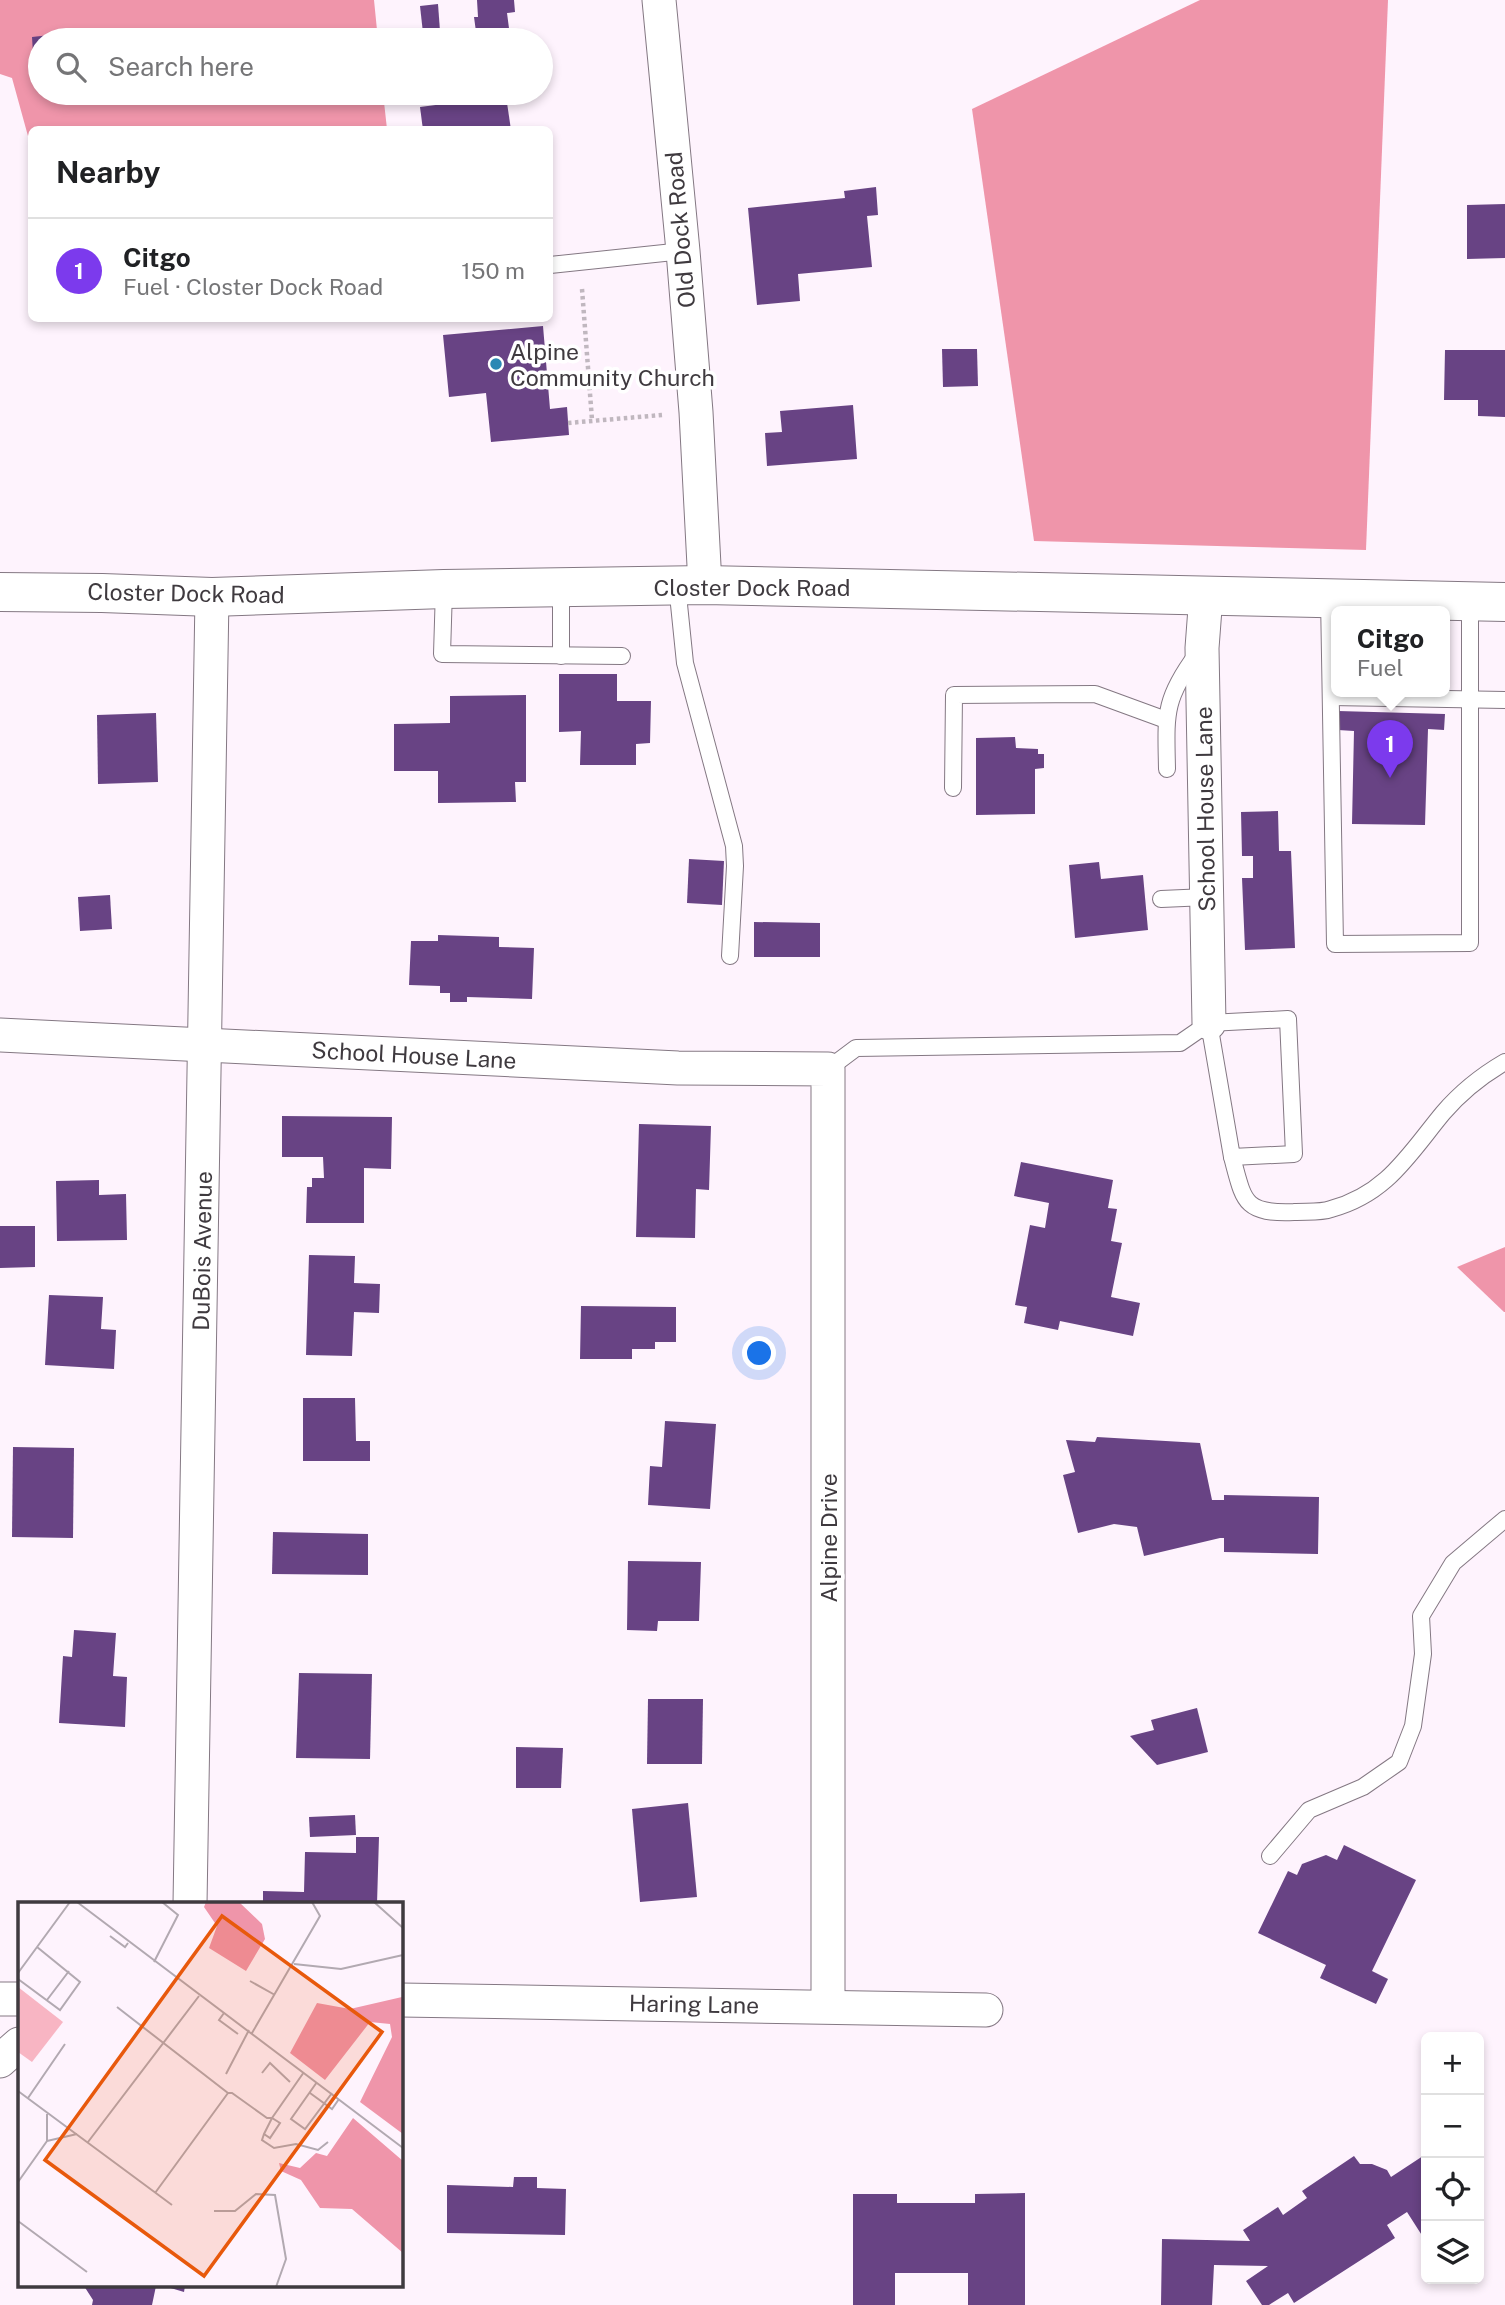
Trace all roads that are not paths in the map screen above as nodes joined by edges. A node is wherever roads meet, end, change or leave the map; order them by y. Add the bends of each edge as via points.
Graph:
1 (659, 0) edge
2 (683, 251) junction
3 (553, 265) edge
4 (691, 585) junction
5 (561, 588) junction
6 (444, 589) junction
7 (0, 592) edge
8 (1206, 596) junction
9 (212, 597) junction
10 (1329, 598) junction
11 (1488, 602) edge
12 (1202, 648) junction
13 (561, 656) junction
14 (622, 656) dead end
15 (1331, 697) junction
16 (1470, 700) junction
17 (1505, 700) edge
18 (1166, 720) junction
19 (1167, 769) dead end
20 (953, 788) dead end
21 (1207, 897) junction
22 (1161, 898) dead end
23 (730, 956) dead end
24 (1209, 1023) junction
25 (0, 1035) edge
26 (205, 1045) junction
27 (1505, 1062) edge
28 (828, 1069) junction
29 (1232, 1157) junction
30 (1505, 1519) edge
31 (1270, 1856) dead end
32 (190, 1902) edge
33 (0, 1999) edge
34 (18, 1999) edge
35 (402, 2000) edge
36 (828, 2006) junction
37 (986, 2010) dead end
38 (18, 2045) edge
39 (0, 2061) edge

1 - 2 street, Old Dock Road
2 - 3 lane
2 - 4 street, Old Dock Road via 696,412
4 - 5 main road, Closter Dock Road
4 - 8 main road, Closter Dock Road
4 - 23 lane via 685,663 734,846
5 - 6 main road, Closter Dock Road
5 - 13 lane
6 - 9 main road, Closter Dock Road
6 - 13 lane via 442,654
7 - 9 main road, Closter Dock Road
8 - 10 main road, Closter Dock Road
8 - 12 street, School House Lane
9 - 26 street, DuBois Avenue
10 - 11 main road, Closter Dock Road
10 - 15 lane
11 - 16 lane
12 - 18 lane via 1173,691
12 - 21 street, School House Lane
13 - 14 lane
15 - 16 lane
15 - 16 lane via 1335,944 1470,943
16 - 17 lane
18 - 19 lane
18 - 20 lane via 1095,694 954,695
21 - 22 lane
21 - 24 street, School House Lane
24 - 28 lane via 1180,1043 856,1048
24 - 29 lane
24 - 29 lane via 1288,1019 1294,1154
25 - 26 street, School House Lane
26 - 28 street, School House Lane via 678,1068
26 - 32 street, DuBois Avenue
27 - 29 lane via 1463,1092 1383,1185 1358,1200 1329,1210 1275,1213 1251,1206 1243,1196
28 - 36 street, Alpine Drive
30 - 31 lane via 1453,1563 1421,1616 1423,1654 1413,1726 1399,1762 1363,1787 1309,1810
33 - 34 street
35 - 36 street, Haring Lane
36 - 37 street, Haring Lane
38 - 39 street

